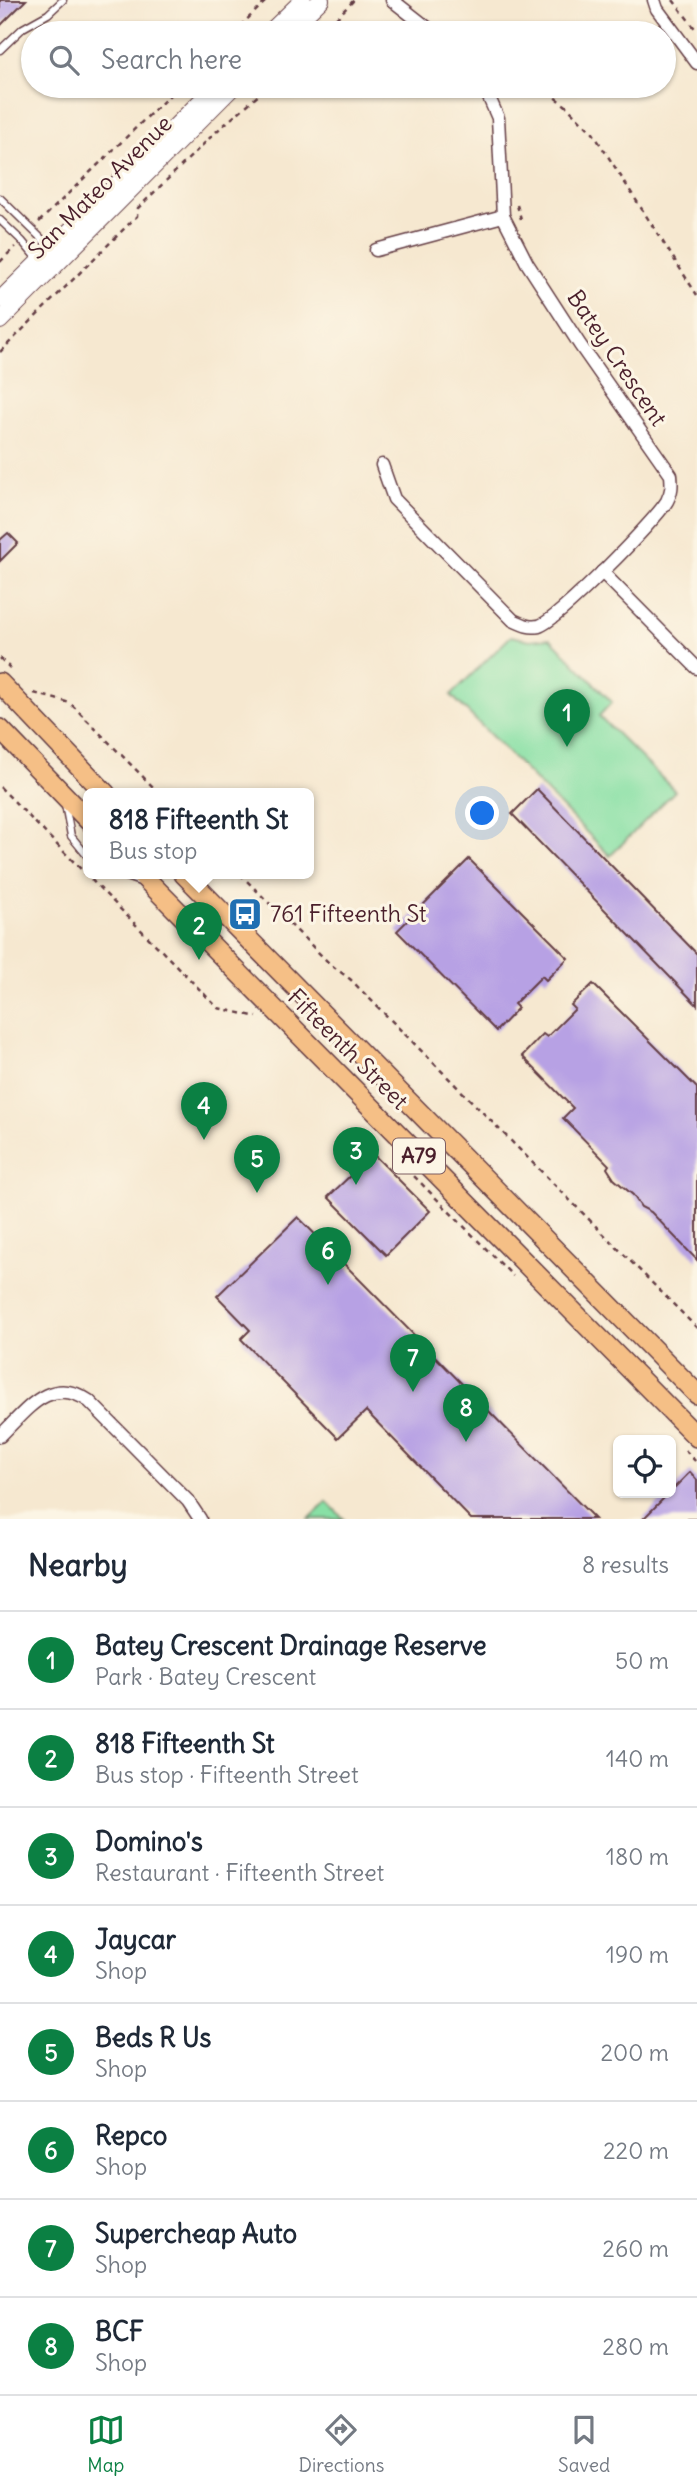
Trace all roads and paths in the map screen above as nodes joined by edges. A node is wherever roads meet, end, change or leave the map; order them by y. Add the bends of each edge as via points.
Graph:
1 (63, 0) edge
2 (267, 0) edge
3 (303, 0) edge
4 (321, 0) edge
5 (354, 0) edge
6 (392, 0) edge
7 (654, 0) edge
8 (673, 0) edge
9 (36, 21) edge
10 (245, 21) edge
11 (281, 21) edge
12 (299, 21) edge
13 (334, 21) edge
14 (419, 21) edge
15 (666, 21) edge
16 (21, 30) edge
17 (697, 31) edge
18 (676, 35) edge
19 (0, 50) edge
20 (697, 63) edge
21 (167, 98) edge
22 (204, 98) edge
23 (222, 98) edge
24 (255, 98) edge
25 (489, 98) edge
26 (555, 98) edge
27 (0, 198) edge
28 (503, 216) junction
29 (0, 220) edge
30 (41, 221) dead end
31 (52, 248) junction
32 (376, 250) dead end
33 (38, 261) junction
34 (697, 295) edge
35 (0, 300) edge
36 (0, 321) edge
37 (0, 352) edge
38 (382, 466) dead end
39 (602, 572) junction
40 (0, 658) edge
41 (697, 668) edge
42 (9, 680) edge
43 (27, 685) dead end
44 (0, 729) edge
45 (0, 787) edge
46 (101, 788) edge
47 (154, 788) edge
48 (65, 797) junction
49 (83, 815) edge
50 (83, 851) edge
51 (83, 871) edge
52 (91, 879) edge
53 (189, 879) edge
54 (245, 879) edge
55 (146, 880) edge
56 (264, 1025) dead end
57 (429, 1123) junction
58 (408, 1144) junction
59 (402, 1165) dead end
60 (513, 1277) dead end
61 (697, 1328) edge
62 (697, 1394) edge
63 (0, 1437) edge
64 (688, 1441) edge
65 (697, 1463) edge
66 (200, 1519) edge

1 - 9 lane
2 - 10 path
3 - 11 street
4 - 12 street
5 - 13 path
6 - 14 street
7 - 15 street
8 - 17 path
16 - 19 lane
18 - 20 street
21 - 30 path
22 - 31 street, San Mateo Avenue
23 - 36 street, San Mateo Avenue
24 - 37 path via 138,208 137,216
25 - 28 street, Batey Crescent via 498,118
26 - 34 path via 593,133
27 - 31 lane
28 - 32 street
28 - 39 street, Batey Crescent via 580,345 671,475 673,490 665,504
29 - 33 lane
31 - 33 street, San Mateo Avenue
33 - 35 street, San Mateo Avenue
38 - 39 street, Batey Crescent via 394,499 513,620 528,627 554,618
39 - 41 street
40 - 42 path
42 - 46 highway
43 - 47 path via 36,694 70,703
44 - 48 highway
45 - 51 path
48 - 49 highway
48 - 50 lane via 71,836
52 - 56 path via 218,1008 257,1017
53 - 57 highway, Fifteenth Street / A79
54 - 61 path
55 - 58 highway, Fifteenth Street / A79
57 - 58 highway
57 - 62 highway, Fifteenth Street / A79
58 - 64 highway, Fifteenth Street / A79
59 - 60 path
63 - 66 street via 42,1397 71,1391 89,1401 188,1501
64 - 65 path

